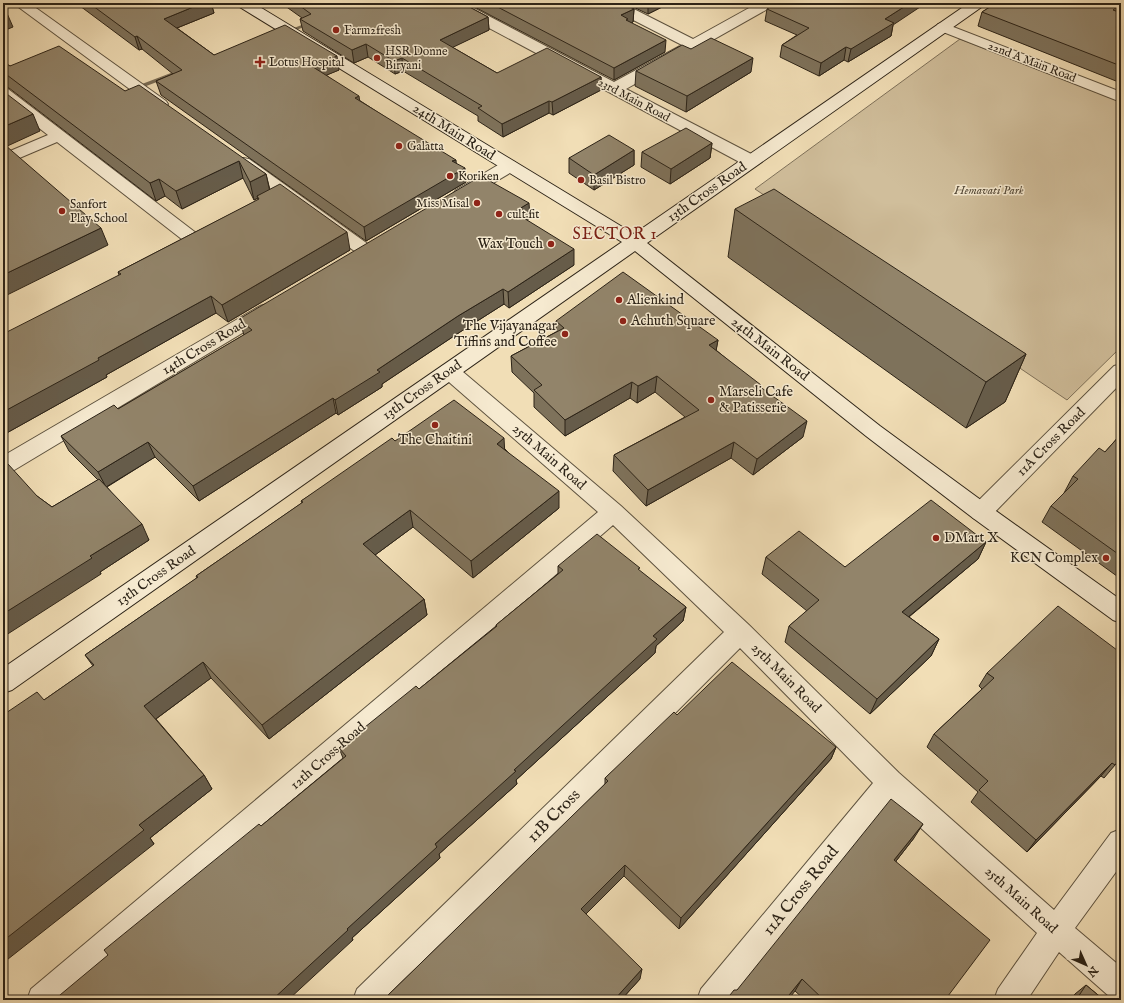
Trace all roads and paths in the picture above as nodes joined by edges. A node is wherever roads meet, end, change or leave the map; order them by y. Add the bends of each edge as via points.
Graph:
1 (20, 3) edge
2 (243, 3) edge
3 (453, 3) edge
4 (611, 3) edge
5 (978, 3) edge
6 (762, 4) edge
7 (943, 27) junction
8 (694, 45) junction
9 (614, 89) junction
10 (3, 92) edge
11 (1121, 97) edge
12 (175, 114) edge
13 (58, 136) junction
14 (232, 156) edge
15 (3, 160) edge
16 (751, 161) junction
17 (509, 166) junction
18 (448, 203) edge
19 (194, 240) edge
20 (635, 242) junction
21 (366, 251) edge
22 (284, 300) edge
23 (1121, 371) edge
24 (449, 372) junction
25 (3, 466) edge
26 (613, 512) junction
27 (980, 512) junction
28 (1121, 613) edge
29 (740, 632) junction
30 (3, 682) edge
31 (890, 782) junction
32 (1121, 842) edge
33 (1056, 931) junction
34 (1121, 986) edge
35 (42, 1000) edge
36 (368, 1000) edge
37 (712, 1000) edge
38 (1009, 1000) edge

1 - 12 street via 72,48
2 - 17 street, 24th Main Road
3 - 9 street, 23rd Main Road
4 - 8 street
5 - 7 street, 13th Cross Road
6 - 8 street
7 - 11 street, 22nd A Main Road
7 - 16 street, 13th Cross Road
8 - 9 street
9 - 16 street, 23rd Main Road
10 - 13 street
13 - 15 street
13 - 19 street
14 - 21 street via 277,196
16 - 20 street, 13th Cross Road
17 - 18 street
17 - 20 street, 24th Main Road
20 - 24 street, 13th Cross Road
20 - 27 street, 24th Main Road via 873,431
22 - 25 street, 14th Cross Road
23 - 27 street, 11A Cross Road
24 - 26 street, 25th Main Road
24 - 30 street, 13th Cross Road
26 - 29 street, 25th Main Road
26 - 35 street, 12th Cross Road
27 - 28 street, 24th Main Road
29 - 31 street, 25th Main Road
29 - 36 street, 11B Cross
31 - 33 street, 25th Main Road
31 - 37 street, 11A Cross Road
32 - 33 street
33 - 34 street, 25th Main Road
33 - 38 street

